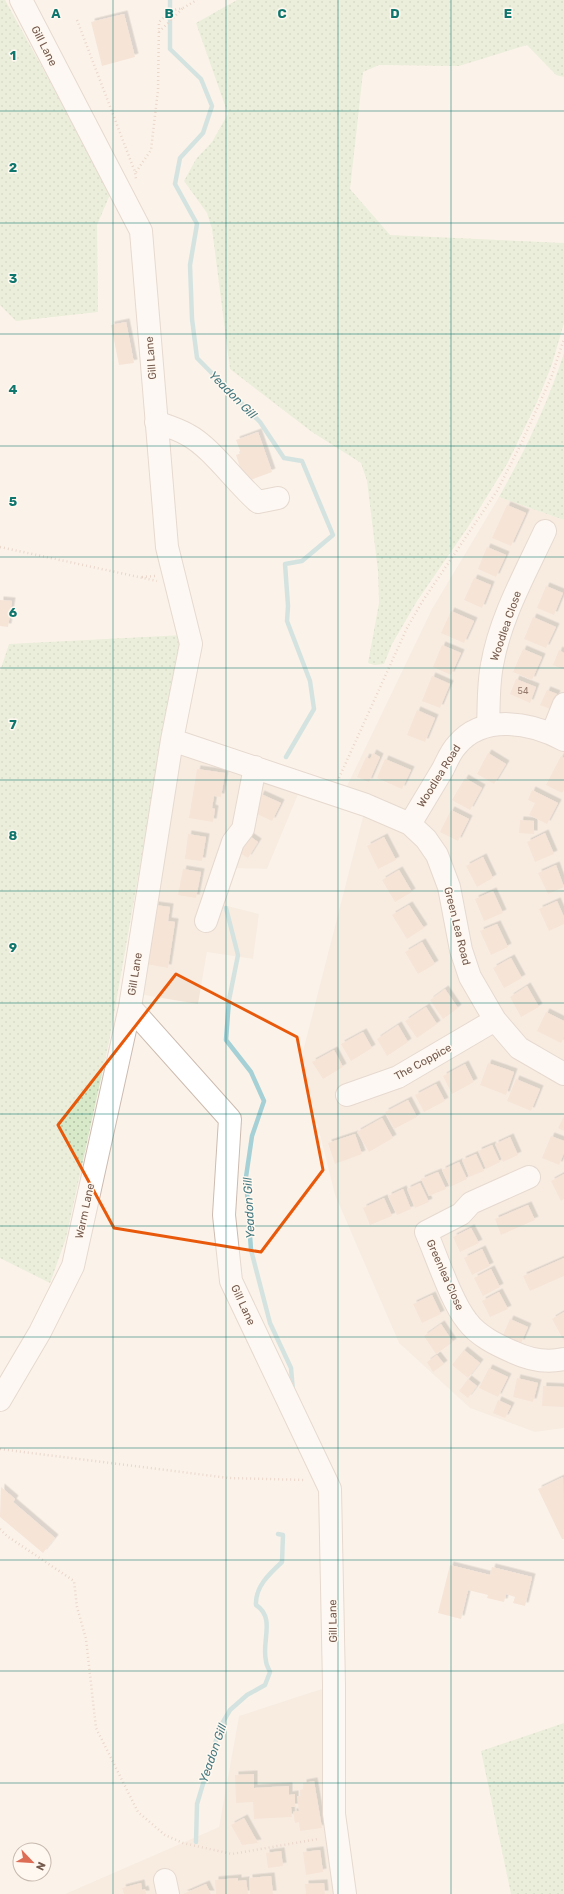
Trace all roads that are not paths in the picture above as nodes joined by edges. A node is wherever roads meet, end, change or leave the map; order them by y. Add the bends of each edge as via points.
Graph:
1 (21, 0) edge
2 (156, 422) junction
3 (278, 498) dead end
4 (544, 531) dead end
5 (564, 704) edge
6 (488, 726) junction
7 (558, 737) edge
8 (172, 740) junction
9 (255, 768) junction
10 (410, 824) junction
11 (206, 921) dead end
12 (130, 1007) junction
13 (495, 1020) junction
14 (564, 1074) edge
15 (347, 1095) dead end
16 (529, 1177) dead end
17 (564, 1359) edge
18 (0, 1400) edge
19 (345, 1894) edge

1 - 2 street, Gill Lane via 141,231
2 - 3 street via 189,435 258,502
2 - 8 street, Gill Lane via 167,547 190,644
4 - 6 street, Woodlea Close via 512,602 495,652
5 - 7 street
6 - 7 street, Woodlea Road via 517,724
6 - 10 street, Woodlea Road via 471,734 457,745
8 - 9 street
8 - 12 street, Gill Lane
9 - 10 street, Green Lea Road via 366,805
9 - 11 street via 243,829 233,842
10 - 13 street, Green Lea Road via 426,839 437,855 449,887 461,950 470,977
12 - 18 street, Warm Lane via 73,1266 40,1332
12 - 19 street, Gill Lane via 230,1119 224,1215 231,1281 330,1489 334,1814
13 - 14 street, Green Lea Road via 519,1048
13 - 15 street, The Coppice via 398,1077
16 - 17 street, Greenlea Close via 471,1203 461,1214 426,1232 459,1308 468,1322 497,1345 519,1355 540,1360

